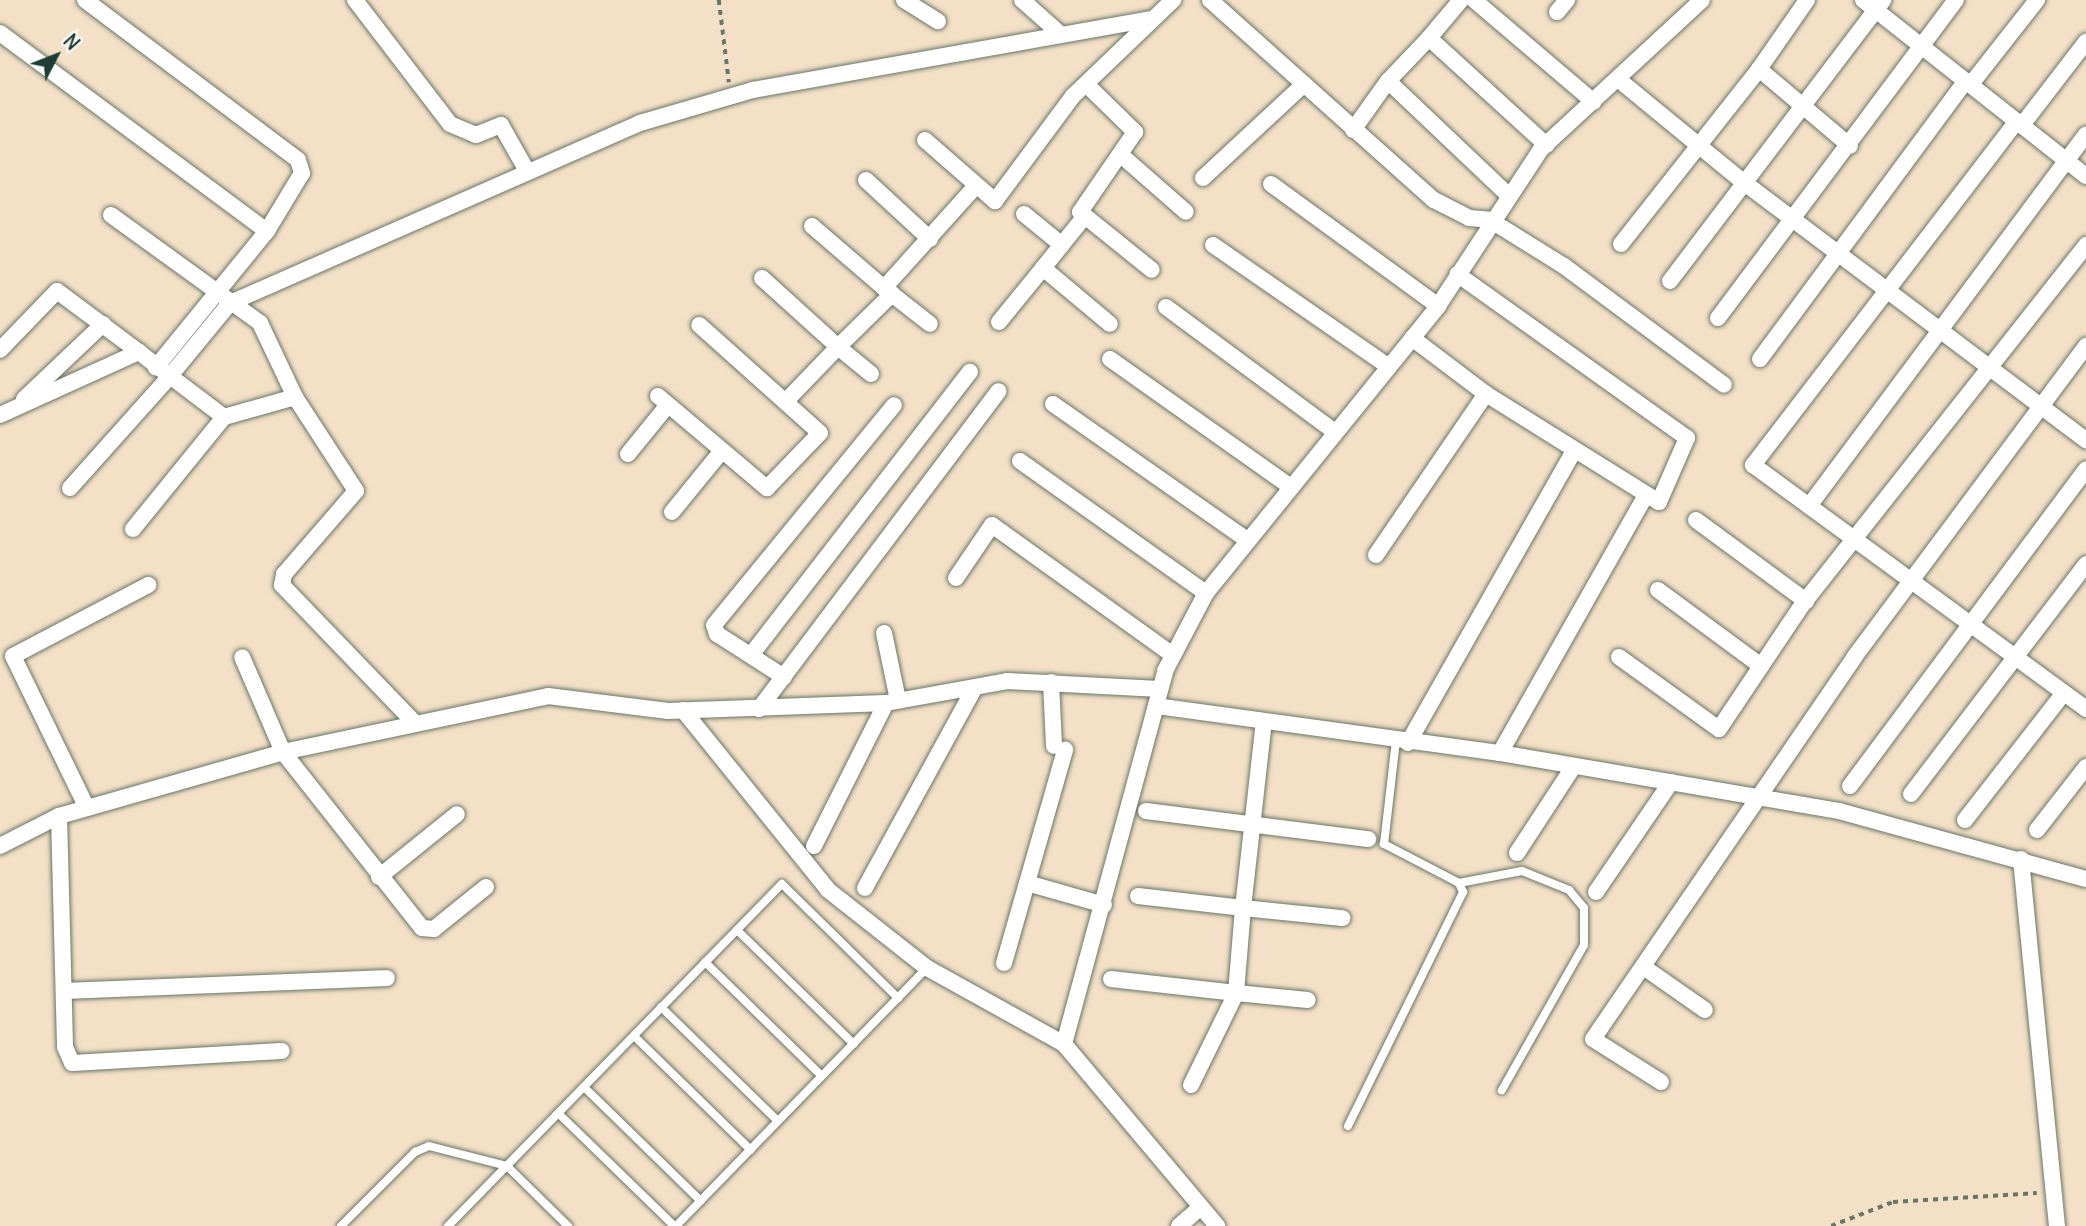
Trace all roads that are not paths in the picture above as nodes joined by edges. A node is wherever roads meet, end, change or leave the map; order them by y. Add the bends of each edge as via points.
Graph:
1 (85, 0) edge
2 (355, 0) edge
3 (904, 0) edge
4 (1021, 0) edge
5 (1173, 0) edge
6 (1210, 0) edge
7 (1461, 0) edge
8 (1474, 0) edge
9 (1702, 0) edge
10 (1807, 0) edge
11 (1956, 0) edge
12 (2037, 0) edge
13 (1874, 3) edge
14 (1150, 19) junction
15 (938, 21) dead end
16 (1058, 32) junction
17 (0, 33) edge
18 (1429, 38) junction
19 (2086, 42) edge
20 (1921, 45) junction
21 (1759, 69) junction
22 (1619, 80) junction
23 (1388, 81) junction
24 (1968, 83) junction
25 (1086, 84) junction
26 (1304, 84) junction
27 (1594, 102) junction
28 (1803, 104) junction
29 (2020, 123) junction
30 (1353, 130) junction
31 (2086, 135) edge
32 (925, 139) dead end
33 (1546, 145) junction
34 (1699, 146) junction
35 (1850, 146) junction
36 (1121, 155) junction
37 (2067, 160) junction
38 (527, 171) junction
39 (2086, 176) edge
40 (1203, 178) dead end
41 (866, 180) dead end
42 (1742, 181) junction
43 (1271, 184) dead end
44 (975, 187) junction
45 (1508, 195) junction
46 (1186, 212) dead end
47 (1024, 214) dead end
48 (111, 215) dead end
49 (1085, 216) junction
50 (1490, 220) junction
51 (1793, 220) junction
52 (812, 226) dead end
53 (267, 231) junction
54 (930, 239) junction
55 (1621, 244) dead end
56 (1062, 245) junction
57 (1213, 245) dead end
58 (2086, 245) edge
59 (1838, 253) junction
60 (1043, 268) junction
61 (1152, 270) dead end
62 (1457, 274) junction
63 (762, 278) dead end
64 (1670, 281) dead end
65 (1886, 290) junction
66 (888, 291) junction
67 (225, 298) junction
68 (1438, 306) junction
69 (1166, 307) dead end
70 (1718, 318) dead end
71 (999, 323) dead end
72 (103, 324) junction
73 (930, 324) dead end
74 (1110, 324) dead end
75 (699, 325) dead end
76 (1938, 331) junction
77 (1412, 338) junction
78 (2086, 346) edge
79 (838, 347) junction
80 (0, 350) edge
81 (139, 352) junction
82 (1110, 359) dead end
83 (1760, 359) dead end
84 (1388, 366) junction
85 (1993, 369) junction
86 (163, 372) junction
87 (970, 372) dead end
88 (871, 374) dead end
89 (1724, 385) dead end
90 (999, 391) dead end
91 (1486, 394) junction
92 (295, 397) junction
93 (787, 400) junction
94 (1053, 404) dead end
95 (894, 405) dead end
96 (2043, 407) junction
97 (7, 412) edge
98 (224, 417) junction
99 (1335, 432) junction
100 (2086, 440) edge
101 (721, 452) junction
102 (1573, 452) junction
103 (628, 454) dead end
104 (1020, 461) dead end
105 (2086, 469) edge
106 (1290, 487) junction
107 (70, 488) dead end
108 (1646, 495) junction
109 (1809, 506) junction
110 (672, 512) dead end
111 (1696, 520) dead end
112 (134, 529) dead end
113 (1247, 540) junction
114 (1858, 541) junction
115 (1376, 555) dead end
116 (2086, 564) edge
117 (956, 578) dead end
118 (1912, 581) junction
119 (148, 585) dead end
120 (1658, 590) dead end
121 (1206, 593) junction
122 (1806, 601) junction
123 (1970, 624) junction
124 (884, 633) dead end
125 (751, 655) junction
126 (1173, 655) junction
127 (242, 657) dead end
128 (1619, 657) dead end
129 (2018, 659) junction
130 (1761, 666) junction
131 (784, 677) junction
132 (1051, 682) junction
133 (1160, 688) junction
134 (974, 690) junction
135 (2064, 693) junction
136 (892, 702) junction
137 (1156, 706) junction
138 (759, 709) junction
139 (2086, 709) edge
140 (683, 710) junction
141 (414, 722) junction
142 (1264, 722) junction
143 (1402, 742) junction
144 (283, 752) junction
145 (1500, 753) junction
146 (1574, 766) junction
147 (2086, 767) edge
148 (1671, 782) junction
149 (1850, 786) dead end
150 (1911, 794) dead end
151 (1758, 797) junction
152 (87, 808) junction
153 (1146, 811) dead end
154 (457, 814) dead end
155 (59, 816) junction
156 (1965, 820) dead end
157 (1252, 824) junction
158 (2037, 830) dead end
159 (1368, 839) dead end
160 (0, 846) edge
161 (814, 846) dead end
162 (1517, 853) dead end
163 (2021, 859) junction
164 (379, 877) junction
165 (2086, 878) edge
166 (1027, 883) junction
167 (1459, 883) junction
168 (486, 887) dead end
169 (865, 888) dead end
170 (1596, 892) dead end
171 (1138, 896) dead end
172 (1104, 905) junction
173 (1243, 908) junction
174 (1342, 918) dead end
175 (737, 930) junction
176 (705, 962) junction
177 (1004, 963) dead end
178 (927, 968) junction
179 (1645, 968) junction
180 (387, 978) dead end
181 (1111, 979) dead end
182 (66, 991) junction
183 (1236, 993) junction
184 (898, 998) junction
185 (1308, 1000) dead end
186 (661, 1007) junction
187 (1705, 1010) dead end
188 (634, 1036) junction
189 (854, 1044) junction
190 (1064, 1044) junction
191 (282, 1051) dead end
192 (822, 1076) junction
193 (1661, 1082) dead end
194 (1191, 1085) dead end
195 (583, 1087) junction
196 (1502, 1090) dead end
197 (558, 1113) junction
198 (778, 1121) junction
199 (1348, 1126) dead end
200 (751, 1150) junction
201 (506, 1166) junction
202 (701, 1201) junction
203 (1201, 1207) junction
204 (341, 1226) edge
205 (448, 1226) edge
206 (568, 1226) edge
207 (675, 1226) edge
208 (1179, 1226) edge
209 (1217, 1226) edge
210 (2057, 1226) edge

1 - 53 street via 298,160 299,187
2 - 38 street via 450,124 477,135 501,125
3 - 15 street
4 - 16 street
5 - 14 street
6 - 26 street
7 - 18 street
8 - 27 street
9 - 22 street
10 - 21 street
11 - 20 street
12 - 24 street
13 - 20 street
13 - 28 street
14 - 16 street
14 - 25 street
16 - 38 street via 731,98 640,123
17 - 53 street
18 - 23 street
18 - 33 street
19 - 29 street
20 - 24 street
20 - 35 street
21 - 28 street
21 - 34 street
22 - 27 street
22 - 34 street
23 - 30 street
23 - 45 street
24 - 29 street
24 - 59 street
25 - 36 street via 1134,129
25 - 44 street via 995,201
26 - 30 street
26 - 40 street
27 - 33 street
28 - 35 street
28 - 42 street
29 - 37 street
29 - 65 street
30 - 50 street via 1434,200 1469,218
31 - 37 street
32 - 44 street
33 - 45 street
34 - 42 street
34 - 55 street
35 - 51 street
36 - 46 street
36 - 49 street via 1080,212
37 - 39 street
37 - 76 street
38 - 67 street
41 - 54 street
42 - 51 street
42 - 64 street
43 - 68 street
44 - 54 street
45 - 50 street
47 - 56 street
48 - 67 street
49 - 56 street
49 - 61 street
50 - 62 street
50 - 89 street via 1564,265
51 - 59 street
51 - 70 street
52 - 66 street
53 - 67 street
54 - 66 street
56 - 60 street
57 - 84 street
58 - 85 street
59 - 65 street
59 - 83 street
60 - 71 street
60 - 74 street
62 - 68 street
62 - 108 street via 1687,438 1659,502
63 - 79 street
65 - 76 street
65 - 109 street via 1754,465
66 - 73 street
66 - 79 street
67 - 86 street
67 - 92 street via 260,323
68 - 77 street
69 - 99 street
72 - 80 street via 57,291
72 - 81 street
72 - 97 street
75 - 93 street
76 - 85 street
76 - 109 street
77 - 84 street
77 - 91 street
78 - 96 street
79 - 88 street
79 - 93 street
81 - 86 street
81 - 97 street
82 - 106 street
84 - 99 street
85 - 96 street
85 - 114 street
86 - 98 street
86 - 107 street
87 - 125 street
90 - 131 street
91 - 102 street
91 - 115 street
92 - 98 street
92 - 141 street via 356,491 284,574 282,584
93 - 101 street via 820,433 773,487
94 - 113 street
95 - 125 street via 714,625 717,634
96 - 100 street
96 - 118 street
98 - 112 street
99 - 106 street
101 - 103 street via 663,401
101 - 110 street
102 - 108 street
102 - 143 street
104 - 121 street
105 - 123 street
106 - 113 street
108 - 145 street
109 - 114 street
111 - 122 street
113 - 121 street
114 - 118 street
114 - 122 street
116 - 129 street
117 - 126 street via 992,525
118 - 123 street
118 - 151 street
119 - 152 street via 13,656
120 - 130 street
121 - 126 street
122 - 130 street
123 - 129 street
123 - 149 street
124 - 136 street
125 - 131 street
126 - 133 street
127 - 144 street
128 - 130 street via 1719,729
129 - 135 street
129 - 150 street
131 - 138 street
132 - 133 street
132 - 134 street via 1007,681
132 - 166 street via 1060,748
133 - 137 street
134 - 136 street
134 - 169 street
135 - 139 street
135 - 156 street
136 - 138 street
136 - 161 street
137 - 142 street
137 - 172 street
138 - 140 street
140 - 141 street via 548,696
140 - 178 street via 828,890
141 - 144 street
142 - 143 street
142 - 157 street
143 - 145 street
143 - 167 lane via 1384,844
144 - 152 street
144 - 164 street
145 - 146 street
146 - 148 street
146 - 162 street
147 - 158 street
148 - 151 street
148 - 170 street
151 - 163 street via 1839,811
151 - 179 street
152 - 155 street
153 - 157 street
154 - 164 street
155 - 160 street
155 - 182 street
157 - 159 street
157 - 173 street
163 - 165 street
163 - 210 street
164 - 168 street via 428,930
166 - 172 street
166 - 177 street
167 - 196 lane via 1522,871 1569,890 1584,908 1584,945
167 - 199 lane via 1460,903
171 - 173 street
172 - 190 street
173 - 174 street
173 - 183 street
175 - 176 lane
175 - 184 lane via 782,884
175 - 189 lane
176 - 186 lane
176 - 192 lane
178 - 184 lane
178 - 190 street
179 - 187 street
179 - 193 street via 1593,1039
180 - 182 street
181 - 183 street
182 - 191 street via 65,1047 79,1066
183 - 185 street
183 - 194 street
184 - 189 lane
186 - 188 lane
186 - 198 lane
188 - 195 lane
188 - 200 lane
189 - 192 lane
190 - 203 street
192 - 198 lane
195 - 197 lane
195 - 202 lane
197 - 201 lane
197 - 207 lane
198 - 200 lane
200 - 202 lane
201 - 204 lane via 422,1147
201 - 205 lane
201 - 206 lane
202 - 207 lane
203 - 208 street
203 - 209 street

